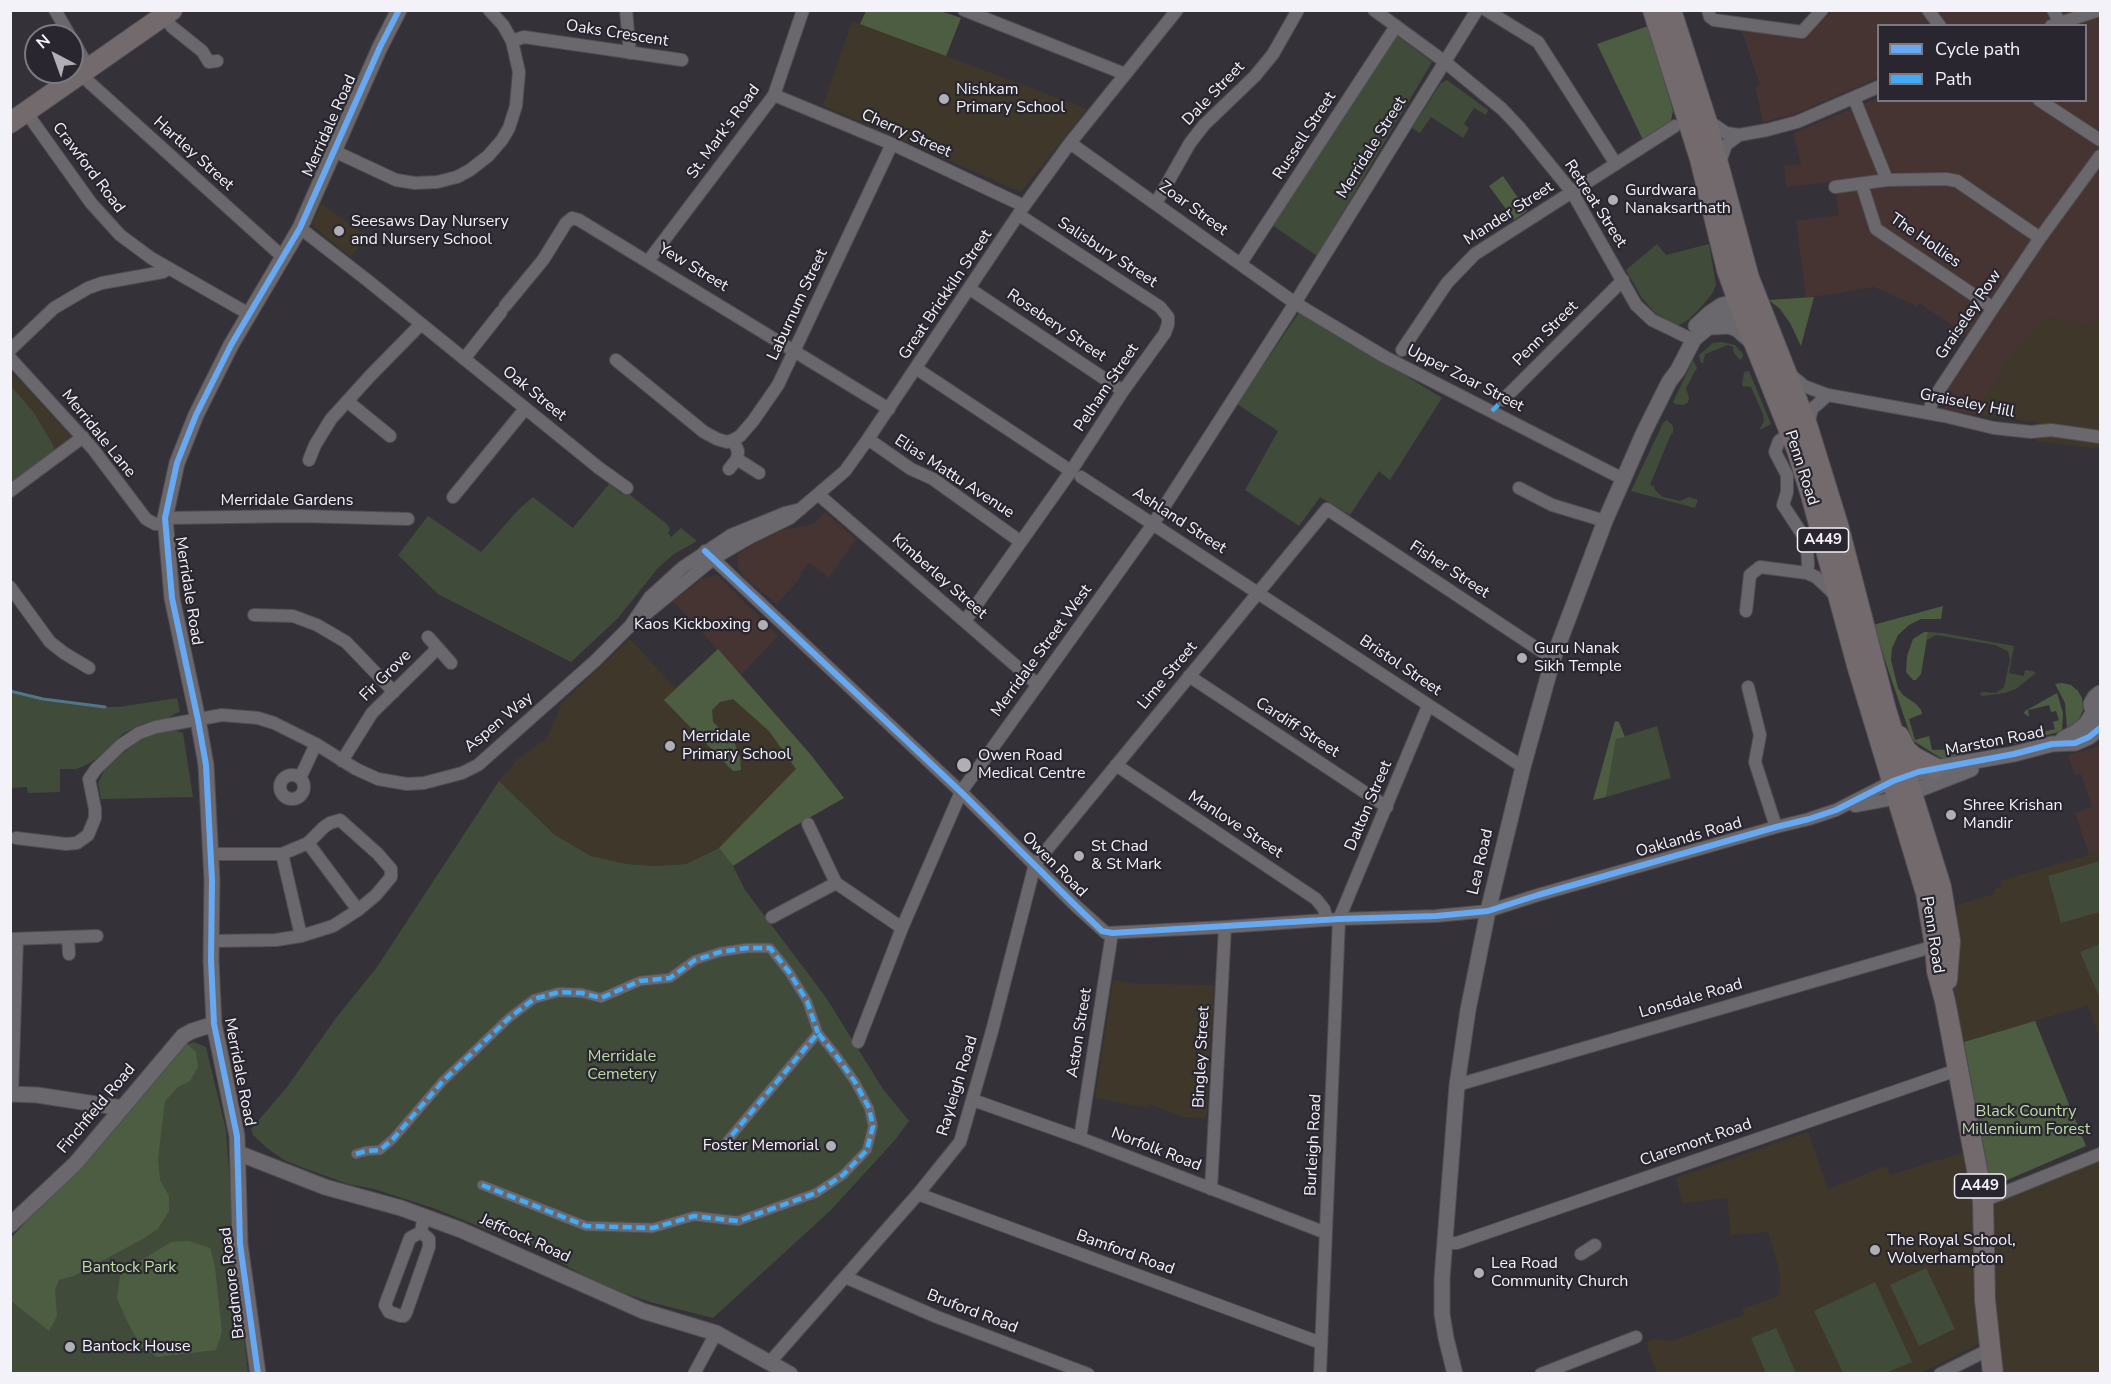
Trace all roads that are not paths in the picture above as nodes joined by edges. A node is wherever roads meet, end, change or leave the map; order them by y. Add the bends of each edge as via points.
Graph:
1 (55, 10) edge
2 (399, 10) edge
3 (489, 10) edge
4 (626, 10) edge
5 (803, 10) edge
6 (964, 10) edge
7 (1177, 10) edge
8 (1298, 10) edge
9 (1374, 10) edge
10 (1477, 10) edge
11 (1486, 10) edge
12 (1653, 10) edge
13 (1671, 10) edge
14 (1822, 10) edge
15 (1928, 10) edge
16 (2053, 10) edge
17 (2098, 11) edge
18 (167, 13) edge
19 (1711, 15) edge
20 (2100, 18) edge
21 (63, 24) edge
22 (1938, 24) edge
23 (2055, 24) edge
24 (1396, 26) junction
25 (512, 41) junction
26 (630, 53) junction
27 (682, 60) dead end
28 (217, 61) dead end
29 (1444, 62) junction
30 (85, 71) junction
31 (1125, 74) junction
32 (1877, 87) edge
33 (774, 95) junction
34 (1854, 98) junction
35 (2042, 102) edge
36 (18, 118) edge
37 (1706, 119) junction
38 (1675, 126) dead end
39 (1740, 135) junction
40 (2100, 140) edge
41 (1070, 143) junction
42 (892, 144) junction
43 (334, 151) junction
44 (2100, 156) edge
45 (1616, 164) junction
46 (1718, 167) junction
47 (1887, 180) junction
48 (1862, 185) junction
49 (1835, 187) dead end
50 (1572, 192) junction
51 (1156, 202) junction
52 (1022, 211) junction
53 (300, 228) junction
54 (2040, 237) junction
55 (284, 258) junction
56 (649, 260) junction
57 (1241, 263) junction
58 (170, 268) junction
59 (1728, 270) junction
60 (1749, 278) junction
61 (1623, 280) junction
62 (970, 289) junction
63 (1295, 303) junction
64 (1739, 303) junction
65 (1993, 308) junction
66 (1710, 313) junction
67 (249, 315) junction
68 (1763, 318) junction
69 (421, 324) junction
70 (1168, 324) joint
71 (1705, 329) junction
72 (1687, 337) junction
73 (1755, 346) junction
74 (10, 350) edge
75 (796, 350) junction
76 (1402, 350) dead end
77 (10, 358) edge
78 (464, 359) junction
79 (616, 360) dead end
80 (917, 369) junction
81 (1785, 369) junction
82 (1669, 382) junction
83 (1123, 391) junction
84 (1828, 395) junction
85 (1503, 400) joint
86 (347, 401) junction
87 (525, 409) junction
88 (889, 409) junction
89 (1492, 411) junction
90 (1929, 413) junction
91 (386, 427) dead end
92 (1799, 430) junction
93 (83, 437) junction
94 (2100, 437) edge
95 (868, 439) junction
96 (733, 440) junction
97 (737, 459) junction
98 (309, 460) dead end
99 (599, 468) junction
100 (729, 469) dead end
101 (759, 473) dead end
102 (1076, 474) junction
103 (590, 479) dead end
104 (1623, 479) junction
105 (627, 488) dead end
106 (1519, 488) dead end
107 (10, 491) edge
108 (462, 493) dead end
109 (819, 495) junction
110 (1327, 509) joint
111 (408, 519) dead end
112 (1605, 520) junction
113 (164, 521) junction
114 (1153, 524) junction
115 (1022, 542) junction
116 (709, 555) junction
117 (1807, 573) junction
118 (10, 587) edge
119 (1258, 593) junction
120 (1838, 598) junction
121 (1746, 611) dead end
122 (254, 615) dead end
123 (965, 621) junction
124 (428, 637) dead end
125 (438, 648) junction
126 (1553, 659) junction
127 (451, 663) dead end
128 (89, 668) dead end
129 (1189, 676) junction
130 (1038, 685) junction
131 (1748, 687) dead end
132 (394, 692) junction
133 (2100, 693) edge
134 (1428, 706) junction
135 (1886, 710) junction
136 (2097, 717) edge
137 (198, 720) junction
138 (2100, 728) edge
139 (316, 744) junction
140 (2052, 744) junction
141 (2014, 754) junction
142 (342, 761) junction
143 (1116, 765) junction
144 (1523, 767) junction
145 (1935, 768) junction
146 (300, 778) dead end
147 (1902, 787) junction
148 (961, 792) junction
149 (1387, 807) junction
150 (808, 824) dead end
151 (1776, 826) junction
152 (16, 838) dead end
153 (308, 843) junction
154 (211, 854) junction
155 (282, 854) junction
156 (1035, 864) junction
157 (836, 883) junction
158 (358, 910) junction
159 (1488, 911) junction
160 (772, 917) dead end
161 (1333, 919) junction
162 (902, 927) junction
163 (1225, 927) junction
164 (1112, 933) junction
165 (97, 936) dead end
166 (301, 936) junction
167 (68, 937) junction
168 (14, 939) edge
169 (211, 941) junction
170 (1935, 945) junction
171 (69, 954) dead end
172 (1945, 1001) junction
173 (214, 1024) junction
174 (818, 1033) junction
175 (858, 1042) dead end
176 (1957, 1070) junction
177 (1457, 1084) junction
178 (11, 1094) edge
179 (973, 1100) junction
180 (122, 1108) junction
181 (1080, 1138) junction
182 (727, 1142) dead end
183 (238, 1153) junction
184 (356, 1154) dead end
185 (2100, 1154) edge
186 (482, 1185) dead end
187 (1211, 1189) junction
188 (918, 1194) junction
189 (1983, 1201) junction
190 (424, 1216) junction
191 (10, 1225) edge
192 (421, 1232) junction
193 (1326, 1233) junction
194 (1445, 1243) junction
195 (1595, 1245) dead end
196 (1581, 1254) dead end
197 (845, 1277) junction
198 (716, 1333) junction
199 (1636, 1337) dead end
200 (1321, 1344) junction
201 (1990, 1352) junction
202 (770, 1362) junction
203 (258, 1374) edge
204 (694, 1374) edge
205 (790, 1374) edge
206 (1088, 1374) edge
207 (1320, 1374) edge
208 (1455, 1374) edge
209 (1541, 1374) edge
210 (1940, 1374) edge
211 (1994, 1374) edge

1 - 21 street, Hartley Street
2 - 43 street, Merridale Road
3 - 25 street
4 - 26 street
5 - 33 street, St. Mark's Road
6 - 31 street
7 - 31 street, Great Brickkiln Street
8 - 51 street, Dale Street via 1261,69 1190,143
9 - 24 street, Retreat Street
10 - 29 street, Merridale Street
11 - 45 street via 1538,42
12 - 59 highway, Penn Road / A449 via 1700,159
13 - 37 highway, Penn Road / A449
14 - 19 street via 1802,32
15 - 22 street
16 - 23 street
17 - 20 street
17 - 23 street
18 - 28 street via 172,27 202,51 209,62
18 - 30 highway
24 - 29 street, Retreat Street
24 - 57 street, Russell Street
25 - 26 street, Oaks Crescent via 524,37
25 - 43 street via 519,72 516,106 502,140 470,170 437,182 414,183 396,180
26 - 27 street, Oaks Crescent via 653,62
29 - 50 street, Retreat Street via 1514,121
29 - 63 street, Merridale Street
30 - 36 highway
30 - 55 street, Hartley Street
31 - 41 street, Great Brickkiln Street
32 - 34 street
33 - 42 street, Cherry Street
33 - 56 street, St. Mark's Road
34 - 39 street via 1797,122
34 - 47 street
35 - 40 street
36 - 58 street, Crawford Road via 104,219 136,248
37 - 39 street via 1726,134
37 - 46 highway, Penn Road / A449
38 - 45 street, Mander Street via 1669,138
39 - 46 street via 1726,146
41 - 51 street, Zoar Street
41 - 52 street, Great Brickkiln Street
42 - 52 street, Cherry Street
42 - 75 street, Laburnum Street
43 - 53 street, Merridale Road
44 - 54 street, Graiseley Row
45 - 50 street, Mander Street
46 - 60 highway, Penn Road / A449
47 - 48 street
47 - 54 street via 1957,181
48 - 49 street
48 - 65 street, The Hollies via 1876,229
50 - 61 street, Retreat Street
50 - 76 street, Mander Street via 1468,261 1447,283
51 - 57 street, Zoar Street
52 - 62 street, Great Brickkiln Street
52 - 70 street, Salisbury Street via 1160,307
53 - 55 street, Merridale Road
53 - 69 street, Oak Street
54 - 65 street, Graiseley Row
55 - 67 street, Merridale Road
56 - 75 street, Yew Street
56 - 78 street, Yew Street via 572,218 518,296
57 - 63 street, Zoar Street
58 - 67 street, Crawford Road
58 - 74 street via 88,288 54,308
59 - 64 highway, Penn Road / A449
59 - 66 street, Lea Road via 1723,291
60 - 64 street, Lea Road via 1748,289
60 - 68 highway, Penn Road / A449
61 - 72 street, Retreat Street via 1642,312
61 - 85 street, Penn Street
62 - 80 street, Great Brickkiln Street
62 - 83 street, Rosebery Street
63 - 89 street, Upper Zoar Street via 1385,357
63 - 114 street, Merridale Street West
64 - 66 street, Lea Road via 1722,305
64 - 68 street via 1755,309
64 - 71 street, Lea Road via 1731,313
64 - 73 highway, Penn Road / A449
65 - 90 street, Graiseley Row via 1932,401
66 - 72 street, Lea Road
67 - 113 street, Merridale Road via 186,439
68 - 81 highway, Penn Road / A449
69 - 78 street, Oak Street
69 - 86 street
70 - 83 street, Pelham Street
71 - 73 street via 1729,326
71 - 82 street, Lea Road via 1694,339
72 - 82 street, Lea Road via 1672,366
73 - 92 highway, Penn Road / A449
75 - 88 street, Yew Street
75 - 96 street, Laburnum Street via 763,409
77 - 93 street, Merridale Lane
78 - 87 street, Oak Street
79 - 96 street via 704,432 727,442
80 - 88 street, Great Brickkiln Street
80 - 102 street, Ashland Street
81 - 84 street, Graiseley Hill via 1804,386
81 - 92 highway, Penn Road / A449
82 - 104 street, Lea Road
83 - 102 street, Pelham Street
84 - 90 street, Graiseley Hill
84 - 92 street via 1812,409
85 - 89 street, Penn Street
86 - 91 street
86 - 98 street via 310,443
87 - 99 street, Oak Street
87 - 108 street
88 - 95 street, Great Brickkiln Street
89 - 104 street, Upper Zoar Street
90 - 94 street, Graiseley Hill via 1994,428
92 - 117 street via 1779,441 1775,452 1787,475 1783,505 1804,537
92 - 120 highway, Penn Road / A449 via 1811,495
92 - 135 highway, Penn Road / A449 via 1838,525
93 - 107 street
93 - 113 street, Merridale Lane via 146,519 155,524
95 - 109 street, Great Brickkiln Street via 845,471
95 - 115 street, Elias Mattu Avenue
96 - 97 street
97 - 100 street
97 - 101 street
99 - 103 street
99 - 105 street, Oak Street
102 - 114 street, Ashland Street
102 - 115 street, Elias Mattu Avenue
104 - 112 street, Lea Road
106 - 112 street via 1552,505
109 - 116 street, Great Brickkiln Street via 790,519
109 - 123 street, Kimberley Street
110 - 119 street, Lime Street
110 - 126 street, Fisher Street
111 - 113 street, Merridale Gardens via 300,516
112 - 126 street, Lea Road
113 - 137 street, Merridale Road via 172,598
114 - 119 street, Ashland Street
114 - 130 street, Merridale Street West
115 - 123 street, Elias Mattu Avenue
116 - 142 street, Aspen Way via 478,765 462,773 407,784 378,779
116 - 148 street, Owen Road
117 - 120 street
117 - 121 street via 1759,567 1750,575
118 - 128 street via 50,642
119 - 129 street, Lime Street
119 - 134 street, Bristol Street
120 - 147 highway, Penn Road / A449
122 - 132 street via 293,616 317,625 346,642
123 - 130 street, Kimberley Street
124 - 125 street, Fir Grove
125 - 127 street, Fir Grove
125 - 132 street, Fir Grove
126 - 144 street, Lea Road
129 - 143 street, Lime Street
129 - 149 street, Cardiff Street
130 - 148 street, Merridale Street West
131 - 151 street via 1760,735 1755,762
132 - 142 street, Fir Grove via 372,713
133 - 136 street, Marston Road via 2092,700
134 - 144 street, Bristol Street
134 - 149 street, Dalton Street
135 - 145 highway via 1906,750 1918,761
135 - 147 highway, Penn Road / A449
136 - 140 street, Marston Road
137 - 139 street, Aspen Way via 222,715 258,718
137 - 152 street, Aspen Way via 139,732 96,768 89,779 95,809 93,827 84,839 66,844
137 - 154 street, Merridale Road via 206,765
138 - 140 street, Marston Road via 2074,743
139 - 142 street, Aspen Way
139 - 146 street
140 - 141 street, Marston Road
141 - 145 street, Marston Road
141 - 147 street, Marston Road
143 - 156 street, Lime Street
143 - 161 street, Manlove Street via 1316,898
144 - 159 street, Lea Road
145 - 147 street, Marston Road
147 - 151 street, Oaklands Road via 1809,819
147 - 170 highway, Penn Road / A449
147 - 172 highway, Penn Road / A449 via 1920,818 1941,887 1950,941
148 - 156 street, Owen Road
148 - 162 street, Merridale Street West
149 - 161 street, Dalton Street
150 - 157 street
151 - 159 street, Oaklands Road
153 - 155 street
153 - 158 street
153 - 158 street via 324,827 340,820 386,862 391,877
154 - 155 street
154 - 169 street, Merridale Road
155 - 166 street
156 - 164 street, Owen Road via 1102,931
156 - 179 street, Rayleigh Road
157 - 160 street
157 - 162 street
158 - 166 street via 333,926
159 - 161 street
159 - 177 street, Lea Road
161 - 163 street
161 - 193 street, Burleigh Road
162 - 175 street, Merridale Street West
163 - 164 street
163 - 187 street, Bingley Street
164 - 181 street, Aston Street
165 - 167 street
166 - 169 street
167 - 168 street
167 - 171 street
168 - 178 street
169 - 173 street, Merridale Road
170 - 172 highway, Penn Road / A449
170 - 177 street, Lonsdale Road
172 - 176 highway, Penn Road / A449
173 - 180 street, Finchfield Road via 183,1036
173 - 183 street, Merridale Road
174 - 182 street
174 - 184 street via 807,1001 770,948 720,952 695,960 670,978 640,981 601,998 559,992 534,999 509,1018 443,1081 380,1150
174 - 186 street via 855,1082 869,1108 873,1126 867,1150 843,1175 816,1193 738,1221 694,1216 653,1228 586,1226
176 - 189 highway, Penn Road / A449
176 - 194 street, Claremont Road via 1457,1243
177 - 194 street, Lea Road
178 - 180 street
179 - 181 street, Norfolk Road
179 - 188 street, Rayleigh Road via 958,1146
180 - 191 street, Finchfield Road via 75,1164
181 - 187 street, Norfolk Road
183 - 190 street, Jeffcock Road via 325,1187
183 - 203 street, Bradmore Road via 240,1244
185 - 189 street
187 - 193 street, Norfolk Road
188 - 197 street, Rayleigh Road
188 - 200 street, Bamford Road
189 - 201 highway, Penn Road / A449
190 - 192 street
190 - 198 street, Jeffcock Road via 494,1243 643,1311
192 - 192 street via 410,1238 386,1305 389,1312 400,1316 406,1313 429,1247 429,1239
193 - 200 street, Burleigh Road
194 - 208 street, Lea Road via 1442,1314
195 - 196 street
197 - 202 street, Rayleigh Road
197 - 206 street, Bruford Road via 937,1317
198 - 202 street, Jeffcock Road
198 - 204 street
199 - 209 street
200 - 207 street, Burleigh Road
201 - 210 street
201 - 211 highway, Penn Road / A449
202 - 205 street, Jeffcock Road

